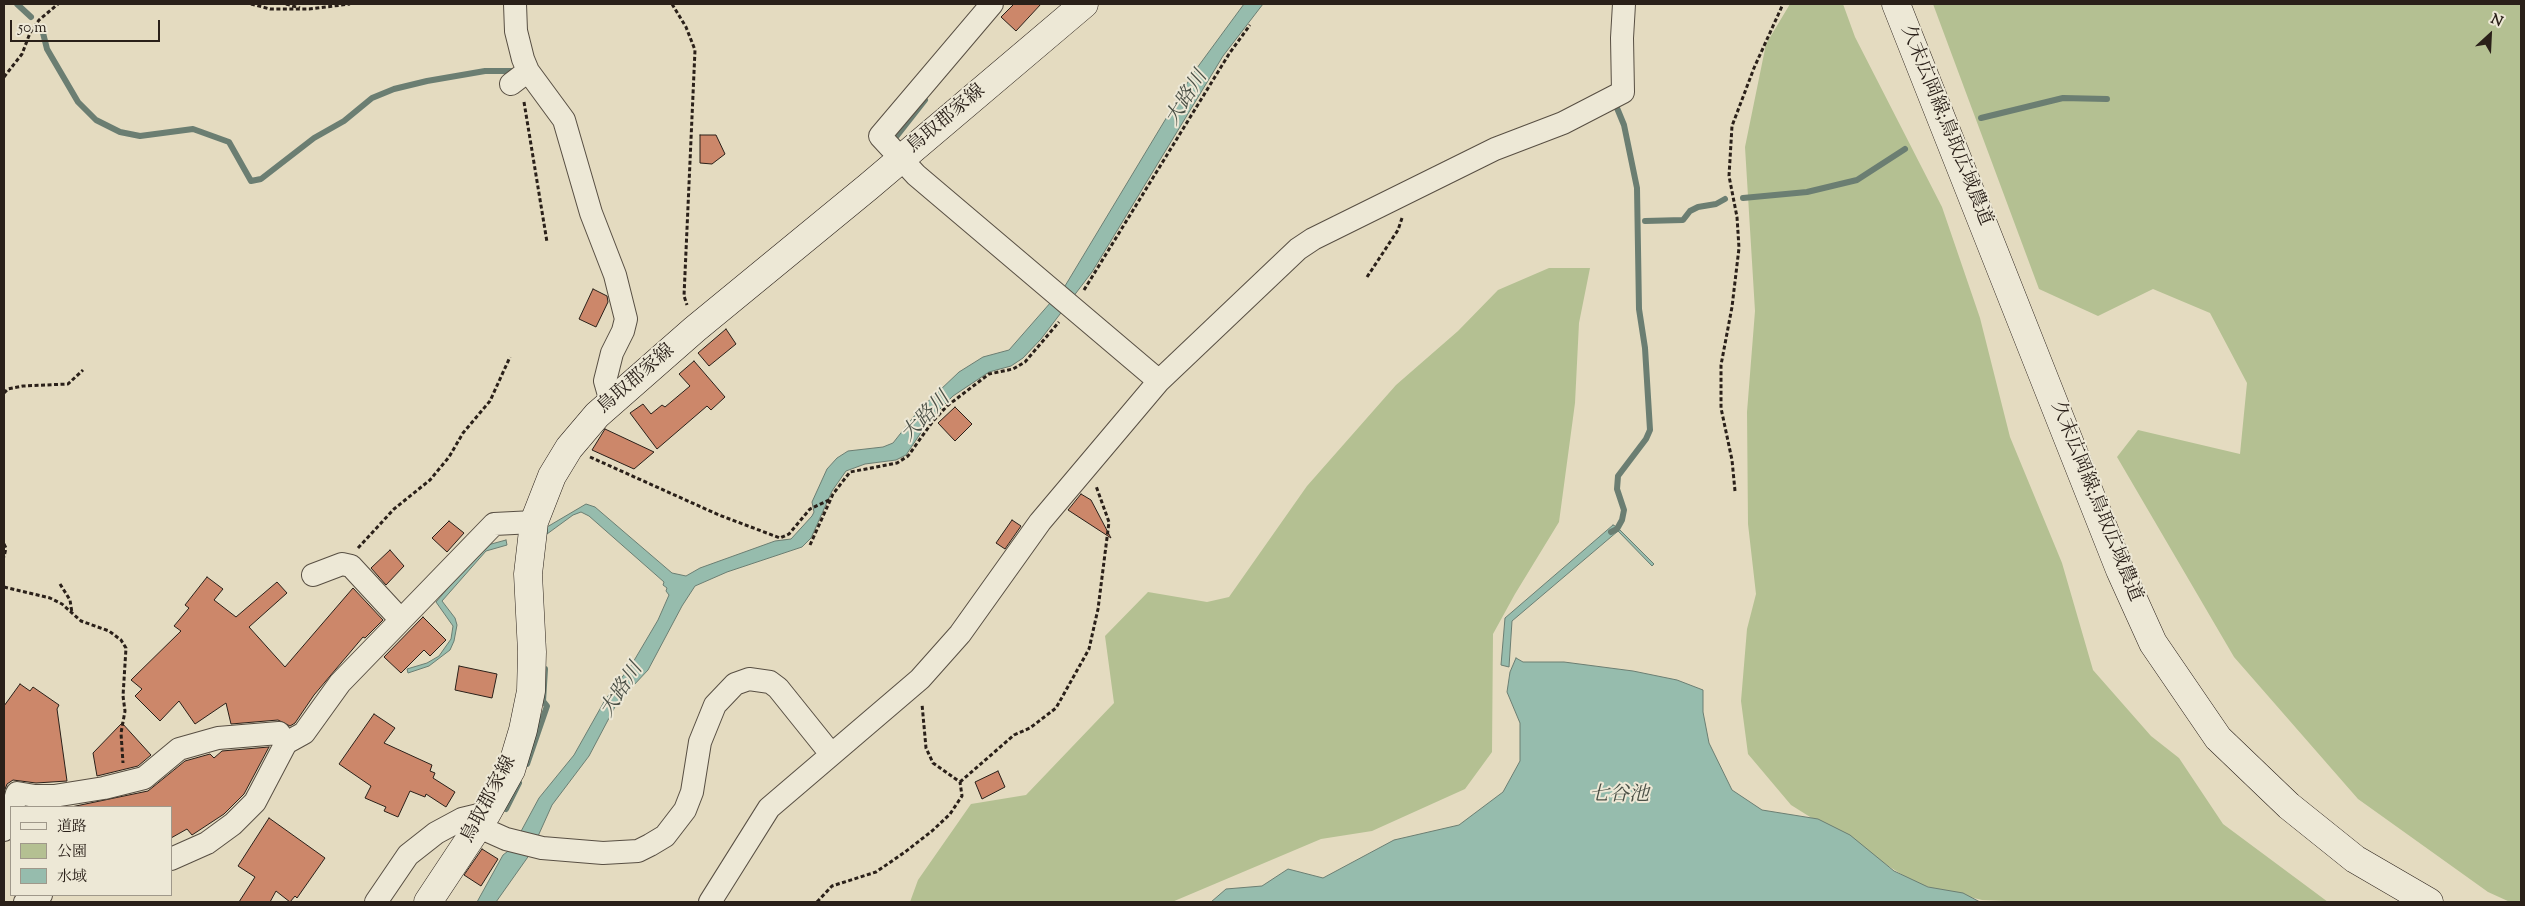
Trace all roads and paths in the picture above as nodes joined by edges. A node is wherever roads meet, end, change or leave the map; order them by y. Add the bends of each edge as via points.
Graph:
1 (58, 4) edge
2 (251, 4) edge
3 (286, 4) edge
4 (350, 4) edge
5 (515, 4) edge
6 (672, 4) edge
7 (992, 4) edge
8 (1084, 4) edge
9 (1624, 4) edge
10 (1783, 4) edge
11 (1896, 4) edge
12 (305, 9) junction
13 (4, 77) edge
14 (519, 78) junction
15 (901, 159) junction
16 (1411, 192) junction
17 (547, 242) dead end
18 (1367, 277) dead end
19 (695, 329) junction
20 (510, 357) dead end
21 (83, 370) dead end
22 (1159, 381) junction
23 (4, 393) edge
24 (611, 402) junction
25 (569, 448) junction
26 (1087, 467) junction
27 (1735, 491) dead end
28 (831, 499) dead end
29 (534, 522) junction
30 (4, 544) edge
31 (4, 557) edge
32 (346, 565) junction
33 (313, 575) dead end
34 (60, 584) dead end
35 (4, 587) edge
36 (72, 614) junction
37 (401, 620) junction
38 (920, 679) junction
39 (286, 743) junction
40 (831, 754) junction
41 (127, 782) junction
42 (960, 782) junction
43 (13, 806) edge
44 (10, 817) edge
45 (483, 820) junction
46 (4, 830) edge
47 (172, 859) edge
48 (39, 896) edge
49 (25, 902) edge
50 (376, 902) edge
51 (428, 902) edge
52 (710, 902) edge
53 (817, 902) edge
54 (2430, 902) edge

1 - 13 path via 39,20 22,54
2 - 12 path via 270,9
3 - 12 path
4 - 12 path
5 - 14 street
6 - 19 path via 695,50 684,296
7 - 15 street via 880,136
8 - 15 main road, 鳥取郡家線
9 - 16 street via 1623,92 1563,123 1495,149
10 - 27 path via 1732,126 1729,176 1739,248 1721,365 1721,408
11 - 54 main road, 久末広岡線;鳥取広域農道 via 2120,570 2153,643 2218,738 2289,806 2354,859
14 - 17 path
14 - 24 street via 564,120 615,275 626,319 604,381
15 - 19 main road, 鳥取郡家線
15 - 22 street
16 - 18 path via 1398,230
16 - 22 street via 1298,249
19 - 24 main road, 鳥取郡家線
20 - 32 path via 490,401 463,433 449,457 430,480 394,509
21 - 23 path via 68,384 8,389
22 - 26 street
24 - 25 main road, 鳥取郡家線
25 - 28 path via 719,515 780,538 789,534 810,508
25 - 29 main road, 鳥取郡家線 via 552,476
26 - 38 street via 1040,522 960,634
26 - 42 path via 1109,522 1098,609 1089,649 1056,708 1030,728 1014,735
29 - 37 street via 494,524
29 - 45 main road, 鳥取郡家線 via 528,574 531,691 511,770
30 - 31 path
32 - 33 street
32 - 37 street via 351,566
34 - 36 path via 70,600
35 - 36 path via 50,598
36 - 41 path via 81,622 116,635 126,648 122,696 125,711 121,732
37 - 39 street via 340,682 304,733
38 - 40 street
38 - 42 path via 926,748 933,763
39 - 41 street via 279,733 218,738 179,749 144,778
39 - 47 street via 255,802 207,843
40 - 45 street via 778,688 770,682 749,679 735,684 715,705 700,742 692,792 685,810 665,836 650,846 638,851 603,853 542,848 506,839
40 - 52 street via 769,808
41 - 43 street via 54,796 17,792
42 - 53 path via 962,796 950,814 932,831 876,872 832,886
44 - 46 street
45 - 50 street via 462,819 436,833 408,855
45 - 51 main road, 鳥取郡家線
48 - 49 street

